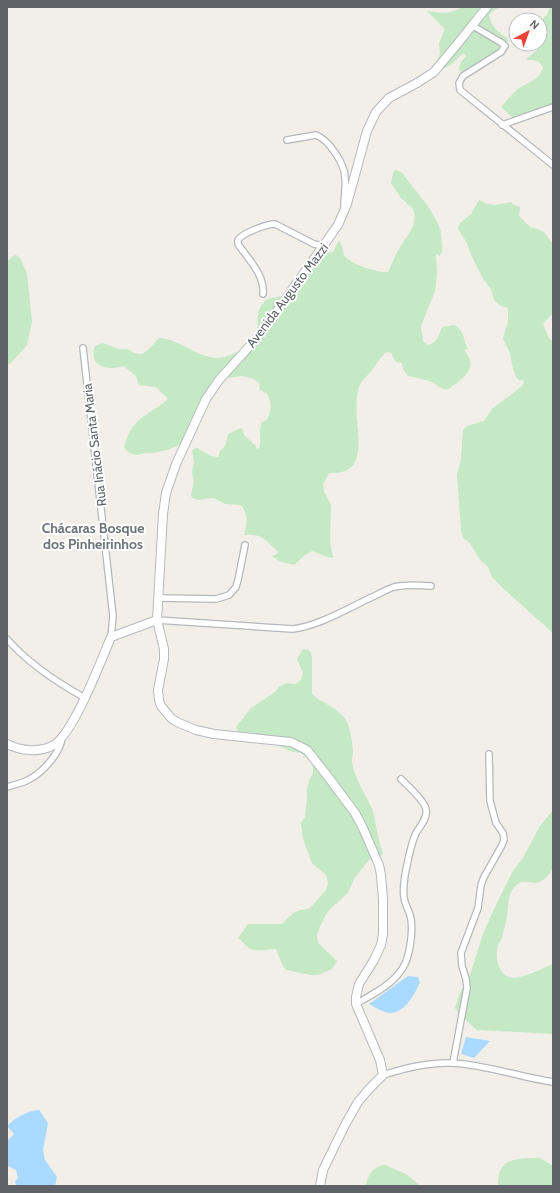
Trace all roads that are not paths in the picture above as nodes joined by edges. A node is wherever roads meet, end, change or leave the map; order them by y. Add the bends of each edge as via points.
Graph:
1 (487, 7) edge
2 (473, 26) junction
3 (553, 107) edge
4 (502, 124) junction
5 (287, 140) dead end
6 (553, 165) edge
7 (343, 215) junction
8 (323, 246) junction
9 (263, 294) dead end
10 (82, 348) dead end
11 (245, 545) dead end
12 (431, 586) dead end
13 (158, 598) junction
14 (157, 620) junction
15 (111, 637) junction
16 (7, 639) edge
17 (85, 698) junction
18 (62, 737) junction
19 (7, 744) edge
20 (489, 754) dead end
21 (401, 779) dead end
22 (7, 787) edge
23 (356, 1004) junction
24 (453, 1063) junction
25 (384, 1075) junction
26 (553, 1082) edge
27 (320, 1186) edge

1 - 2 street, Avenida Augusto Mazzi
2 - 4 street via 502,42 504,48 463,76 459,83 460,90
2 - 7 street, Avenida Augusto Mazzi via 434,72 389,98 376,112 367,132
3 - 4 street
4 - 6 street
5 - 7 street via 316,135 331,146 346,177
7 - 8 street, Avenida Augusto Mazzi
8 - 9 street via 275,224 241,236 238,244 263,283
8 - 13 street, Avenida Augusto Mazzi via 266,327 212,390 183,447 166,493
10 - 15 street, Rua Inácio Santa Maria via 113,616
11 - 13 street via 236,587 229,595 216,599
12 - 14 street via 396,586 310,625 293,629
13 - 14 street, Avenida Augusto Mazzi
14 - 15 street
14 - 23 street, Avenida Augusto Mazzi via 164,649 158,690 161,706 166,713 179,723 196,730 281,740 299,745 314,757 362,826 381,875 383,934 374,960 360,984
15 - 17 street
16 - 17 street via 26,658
17 - 18 street
18 - 19 street via 55,744 36,750 14,748
18 - 22 street via 59,749 46,765 28,780
20 - 24 street via 489,794 496,822 504,840 484,877 478,908 461,953 467,988
21 - 23 street via 422,801 427,811 411,846 404,882 403,896 411,919 412,931 407,956 402,970 395,978
23 - 25 street
24 - 25 street via 408,1067
24 - 26 street
25 - 27 street via 358,1102 323,1170

